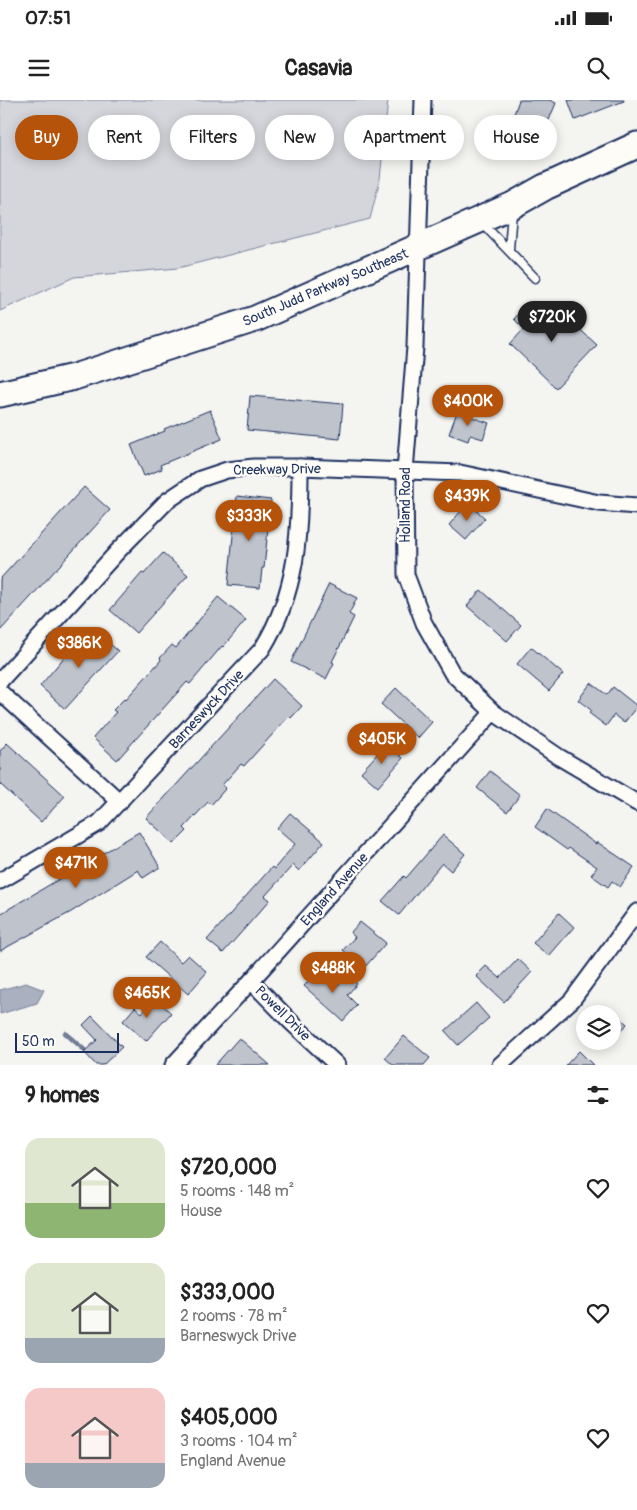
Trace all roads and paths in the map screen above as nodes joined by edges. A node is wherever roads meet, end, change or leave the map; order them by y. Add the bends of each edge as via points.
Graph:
1 (423, 100) edge
2 (637, 145) edge
3 (513, 205) junction
4 (479, 220) junction
5 (420, 247) junction
6 (509, 249) junction
7 (535, 278) dead end
8 (0, 394) edge
9 (300, 467) junction
10 (405, 471) junction
11 (637, 506) edge
12 (0, 681) edge
13 (0, 692) edge
14 (493, 712) junction
15 (120, 802) junction
16 (637, 803) edge
17 (0, 881) edge
18 (637, 912) edge
19 (251, 981) junction
20 (173, 1065) edge
21 (337, 1065) edge
22 (500, 1065) edge

1 - 5 street, Holland Road
2 - 3 highway, South Judd Parkway Southeast
3 - 4 highway, South Judd Parkway Southeast
3 - 6 lane
4 - 5 highway, South Judd Parkway Southeast
4 - 6 lane
5 - 8 highway, South Judd Parkway Southeast via 254,319 74,377
5 - 10 street, Holland Road
6 - 7 lane
9 - 10 street, Creekway Drive
9 - 12 street, Creekway Drive via 226,470 200,479 167,501
9 - 15 street, Barneswyck Drive via 298,540 290,585 275,628 262,649
10 - 11 street, Creekway Drive via 460,473 599,503
10 - 14 street, Holland Road via 406,575 421,615 452,673
13 - 15 street
14 - 16 street, Holland Road via 559,757
14 - 19 street, England Avenue
15 - 17 street, Barneswyck Drive via 99,823
18 - 22 street via 572,1000
19 - 20 street, England Avenue
19 - 21 street, Powell Drive

